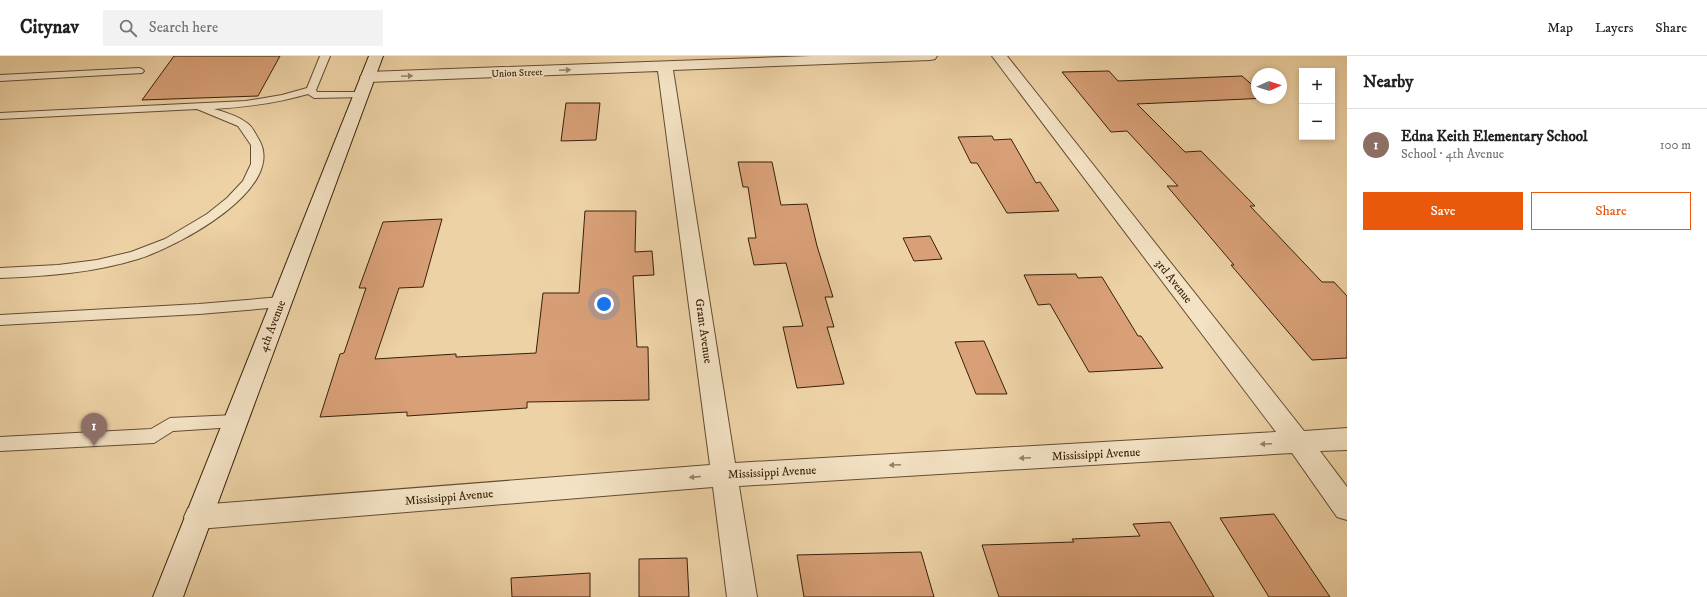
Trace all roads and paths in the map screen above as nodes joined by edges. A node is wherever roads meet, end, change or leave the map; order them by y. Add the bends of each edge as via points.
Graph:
1 (325, 56) edge
2 (376, 56) edge
3 (930, 56) edge
4 (999, 56) edge
5 (665, 66) junction
6 (138, 71) dead end
7 (0, 78) edge
8 (364, 86) junction
9 (310, 90) junction
10 (200, 107) junction
11 (0, 116) edge
12 (0, 273) edge
13 (281, 302) junction
14 (0, 320) edge
15 (235, 421) junction
16 (1347, 439) edge
17 (1298, 442) junction
18 (0, 444) edge
19 (725, 475) junction
20 (1347, 508) edge
21 (198, 517) junction
22 (168, 597) edge
23 (742, 597) edge

1 - 9 lane
2 - 8 street, 4th Avenue
3 - 5 street, Union Street
4 - 17 street, 3rd Avenue
8 -> 5 street, Union Street
5 - 19 street, Grant Avenue
6 - 7 lane
8 - 9 lane via 314,95
8 - 13 street, 4th Avenue
9 - 10 lane via 268,101
10 - 11 lane
10 - 12 lane via 244,126 256,141 258,162 246,185 228,204 198,228 153,249 110,262 54,272
13 - 14 lane
13 - 15 street, 4th Avenue
15 - 18 lane via 170,425 154,436
15 - 21 street, 4th Avenue
16 - 17 street, Mississippi Avenue
17 -> 19 street, Mississippi Avenue
17 - 20 street, 3rd Avenue
19 -> 21 street, Mississippi Avenue
19 - 23 street, Grant Avenue
21 - 22 street, 4th Avenue

